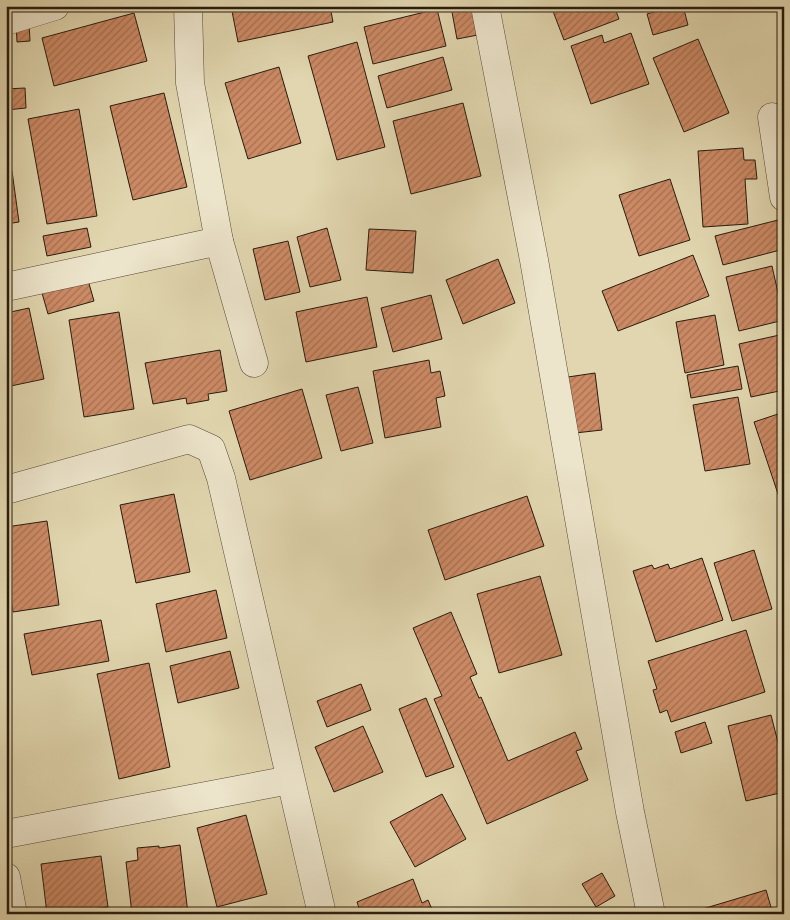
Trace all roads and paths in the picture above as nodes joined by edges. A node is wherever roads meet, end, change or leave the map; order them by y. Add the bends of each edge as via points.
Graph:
1 (55, 6) edge
2 (188, 6) edge
3 (485, 6) edge
4 (6, 21) edge
5 (772, 117) dead end
6 (784, 197) edge
7 (219, 241) junction
8 (6, 287) edge
9 (254, 363) dead end
10 (6, 490) edge
11 (290, 780) junction
12 (6, 834) edge
13 (6, 877) edge
14 (13, 914) edge
15 (322, 914) edge
16 (651, 914) edge

1 - 4 street
2 - 7 street via 190,83
3 - 16 street via 534,260 628,802
5 - 6 street
7 - 8 street
7 - 9 street
10 - 11 street via 189,439 211,448 221,478
11 - 12 street
11 - 15 street
13 - 14 street

